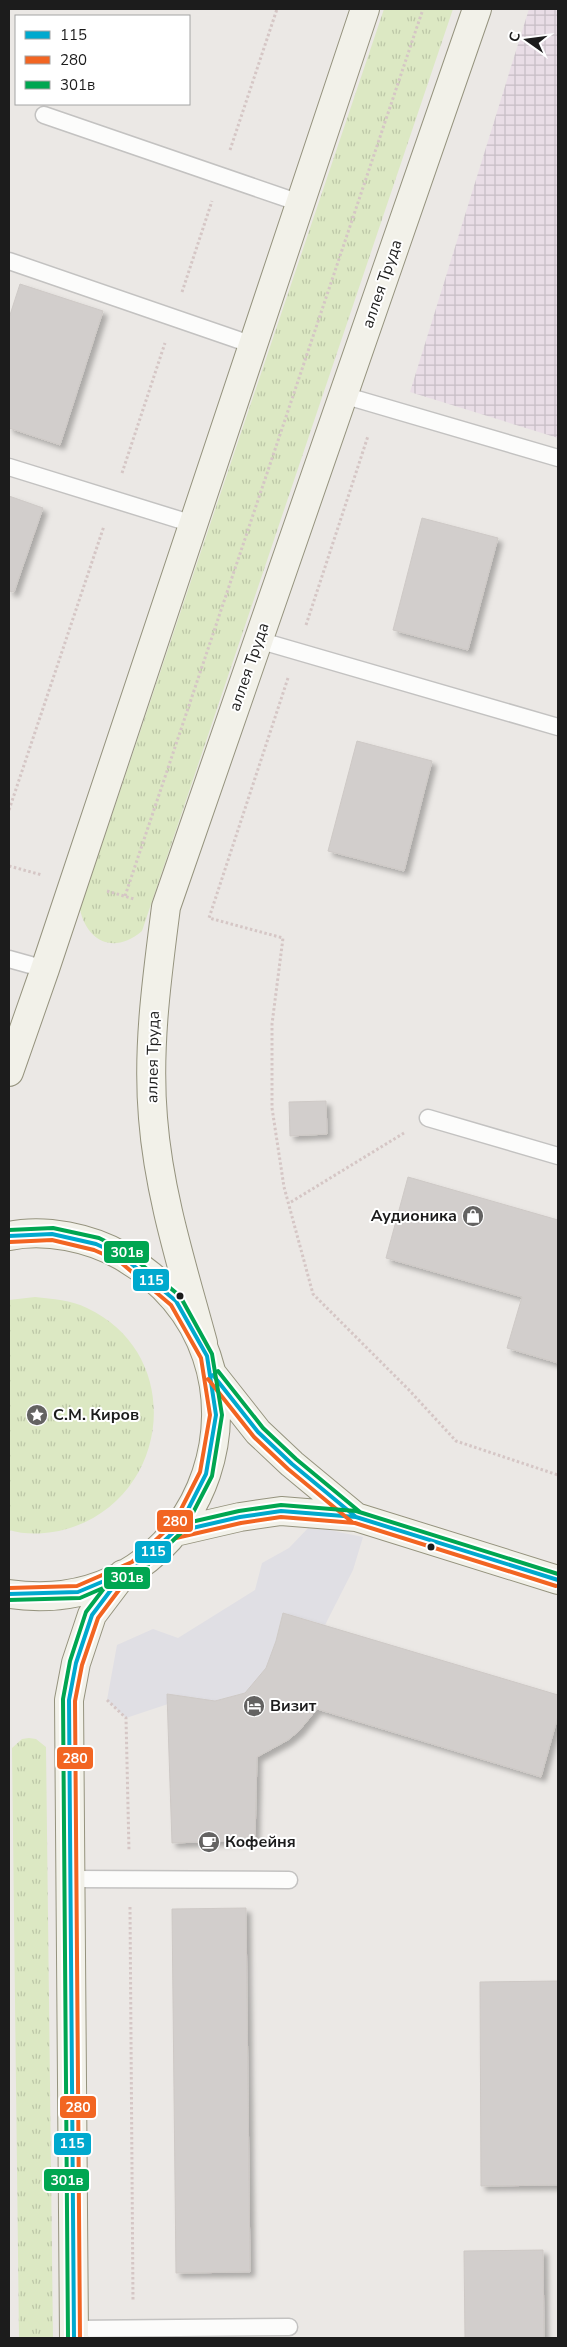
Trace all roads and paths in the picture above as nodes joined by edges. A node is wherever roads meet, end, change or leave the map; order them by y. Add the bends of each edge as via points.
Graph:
1 (276, 9) edge
2 (365, 9) edge
3 (424, 9) edge
4 (477, 9) edge
5 (44, 116) dead end
6 (221, 176) junction
7 (300, 203) junction
8 (9, 261) edge
9 (173, 318) junction
10 (253, 345) junction
11 (343, 395) junction
12 (378, 406) junction
13 (558, 458) edge
14 (9, 467) edge
15 (113, 500) junction
16 (193, 524) junction
17 (258, 640) junction
18 (297, 652) junction
19 (558, 727) edge
20 (9, 810) edge
21 (9, 866) edge
22 (42, 875) dead end
23 (106, 891) dead end
24 (125, 896) junction
25 (140, 900) dead end
26 (9, 959) edge
27 (45, 969) junction
28 (9, 1072) edge
29 (428, 1118) joint
30 (558, 1156) edge
31 (291, 1202) dead end
32 (9, 1236) edge
33 (203, 1343) junction
34 (213, 1375) junction
35 (558, 1475) edge
36 (356, 1517) junction
37 (175, 1532) junction
38 (123, 1574) junction
39 (558, 1580) edge
40 (9, 1594) edge
41 (107, 1700) dead end
42 (130, 1878) junction
43 (71, 1879) junction
44 (289, 1880) dead end
45 (289, 2327) dead end
46 (133, 2329) junction
47 (74, 2334) edge

1 - 6 path
2 - 7 street
3 - 24 path
4 - 11 street, аллея Труда
5 - 6 lane
6 - 7 lane
6 - 9 path
7 - 10 street
8 - 9 lane
9 - 10 lane
9 - 15 path
10 - 16 street
11 - 12 lane
11 - 17 street, аллея Труда
12 - 13 lane
12 - 18 path
14 - 15 lane
15 - 16 lane
15 - 20 path
16 - 27 street
17 - 18 lane
17 - 33 street, аллея Труда via 166,907 152,1017 152,1118 165,1202
18 - 19 lane
18 - 35 path via 209,918 283,938 272,1024 272,1108 284,1187 313,1294 456,1441
21 - 22 path
23 - 24 path
24 - 25 path
26 - 27 lane
27 - 28 street
29 - 30 lane
29 - 31 path
32 - 33 street via 47,1234 79,1239 111,1250 140,1266 166,1288 187,1314
33 - 34 street
34 - 36 street via 258,1432
34 - 37 street via 217,1408 216,1442 208,1474 194,1505
36 - 37 street via 281,1511
36 - 39 street
37 - 38 street via 151,1556
38 - 40 street via 93,1588 60,1595
38 - 43 street via 92,1615 76,1663 69,1700
41 - 42 path via 126,1718
42 - 43 lane
42 - 44 lane
42 - 46 path
43 - 47 street
45 - 46 lane
46 - 47 lane

